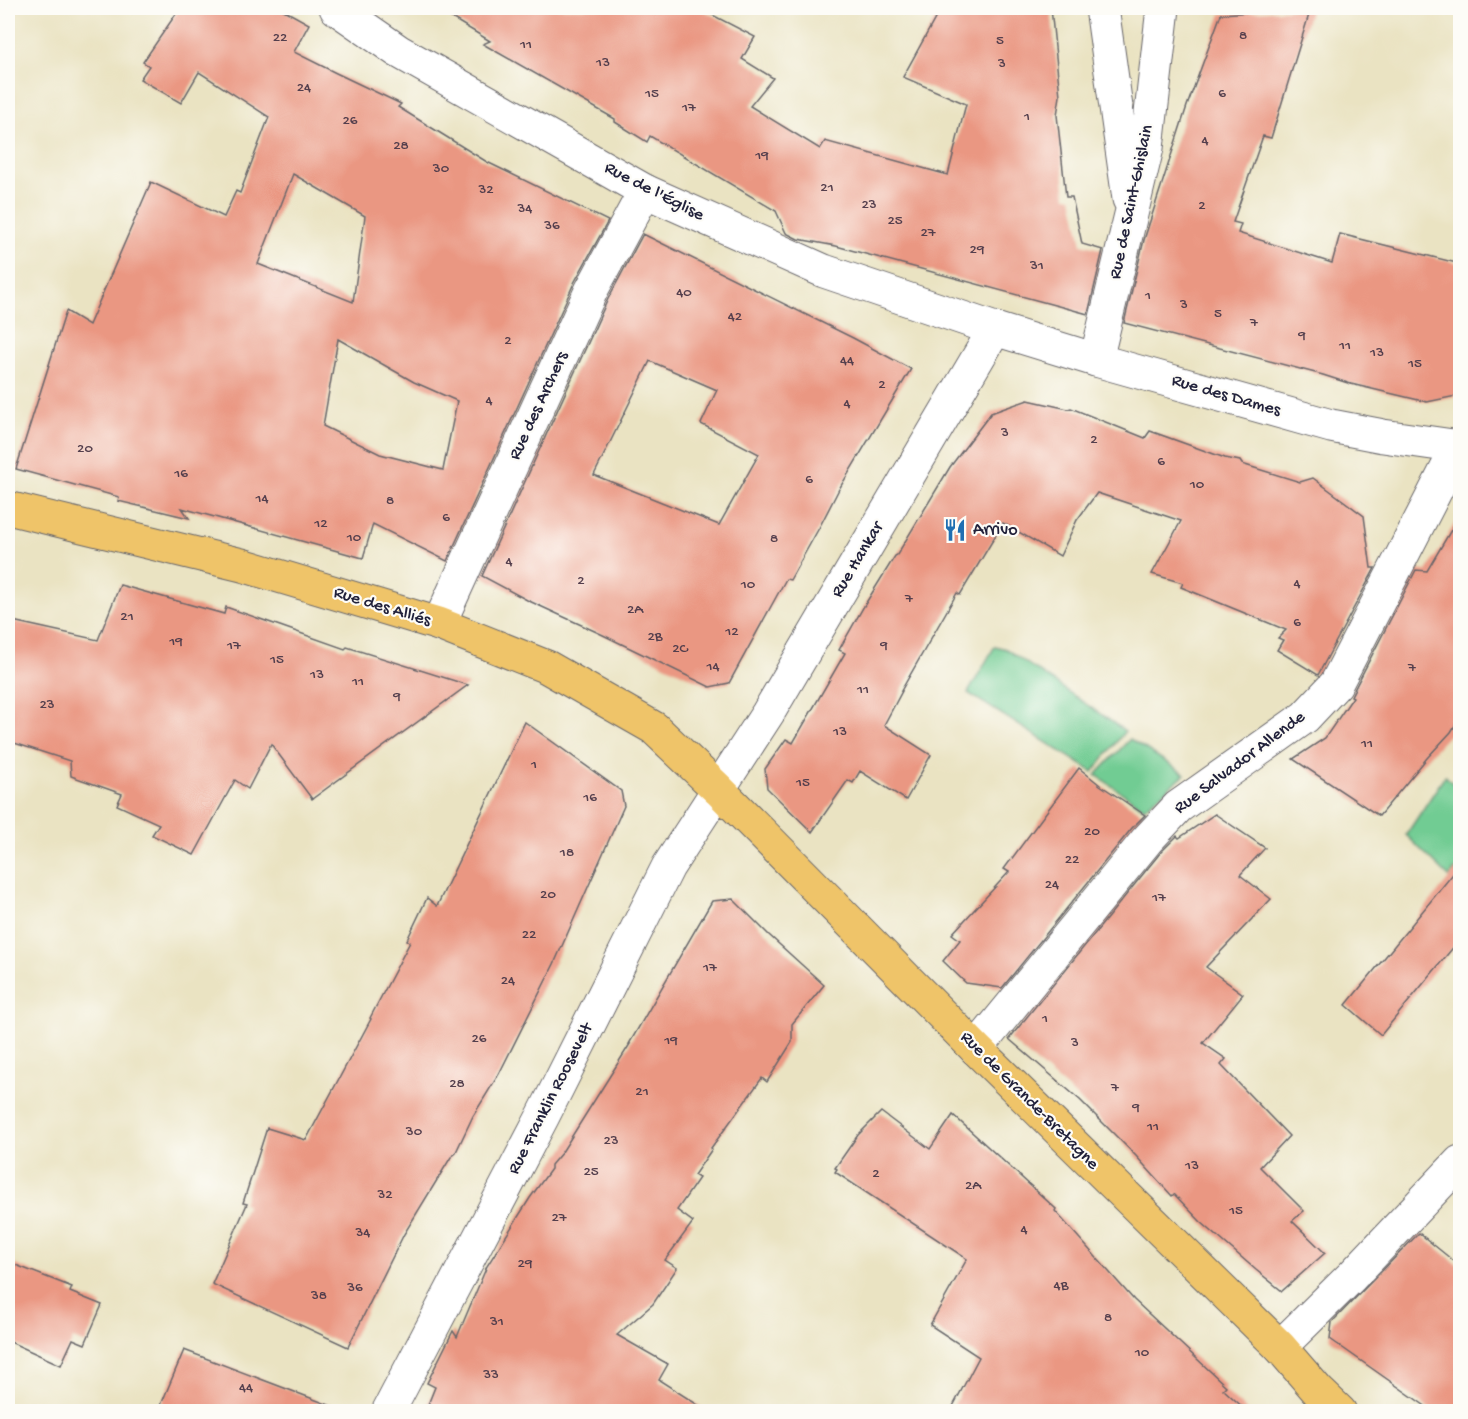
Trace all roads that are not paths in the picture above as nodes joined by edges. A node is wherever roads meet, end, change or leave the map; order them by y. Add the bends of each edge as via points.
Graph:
1 (336, 8) edge
2 (1102, 8) edge
3 (1163, 8) edge
4 (645, 191) junction
5 (1131, 215) junction
6 (995, 329) junction
7 (1096, 360) junction
8 (1459, 447) edge
9 (8, 508) edge
10 (439, 624) junction
11 (718, 790) junction
12 (976, 1049) junction
13 (1461, 1162) edge
14 (1280, 1347) junction
15 (388, 1412) edge
16 (1340, 1412) edge

1 - 4 street, Rue de l'Église via 398,51
2 - 5 street
3 - 5 street, Rue de Saint-Ghislain via 1148,148
4 - 6 street, Rue de l'Église via 824,271
4 - 10 street, Rue des Archers via 591,291
5 - 7 street, Rue de Saint-Ghislain
6 - 7 street, Rue des Dames
6 - 11 street, Rue Hankar via 768,713
7 - 8 street, Rue des Dames via 1331,426
8 - 12 street, Rue Salvador Allende via 1336,684 1305,717 1178,807
9 - 10 main road, Rue des Alliés via 242,565
10 - 11 main road, Rue des Alliés via 547,667 654,728
11 - 12 main road, Rue de Grande-Bretagne
11 - 15 street, Rue Franklin Roosevelt via 668,867
12 - 14 main road, Rue de Grande-Bretagne
13 - 14 street
14 - 16 main road, Rue de Grande-Bretagne

